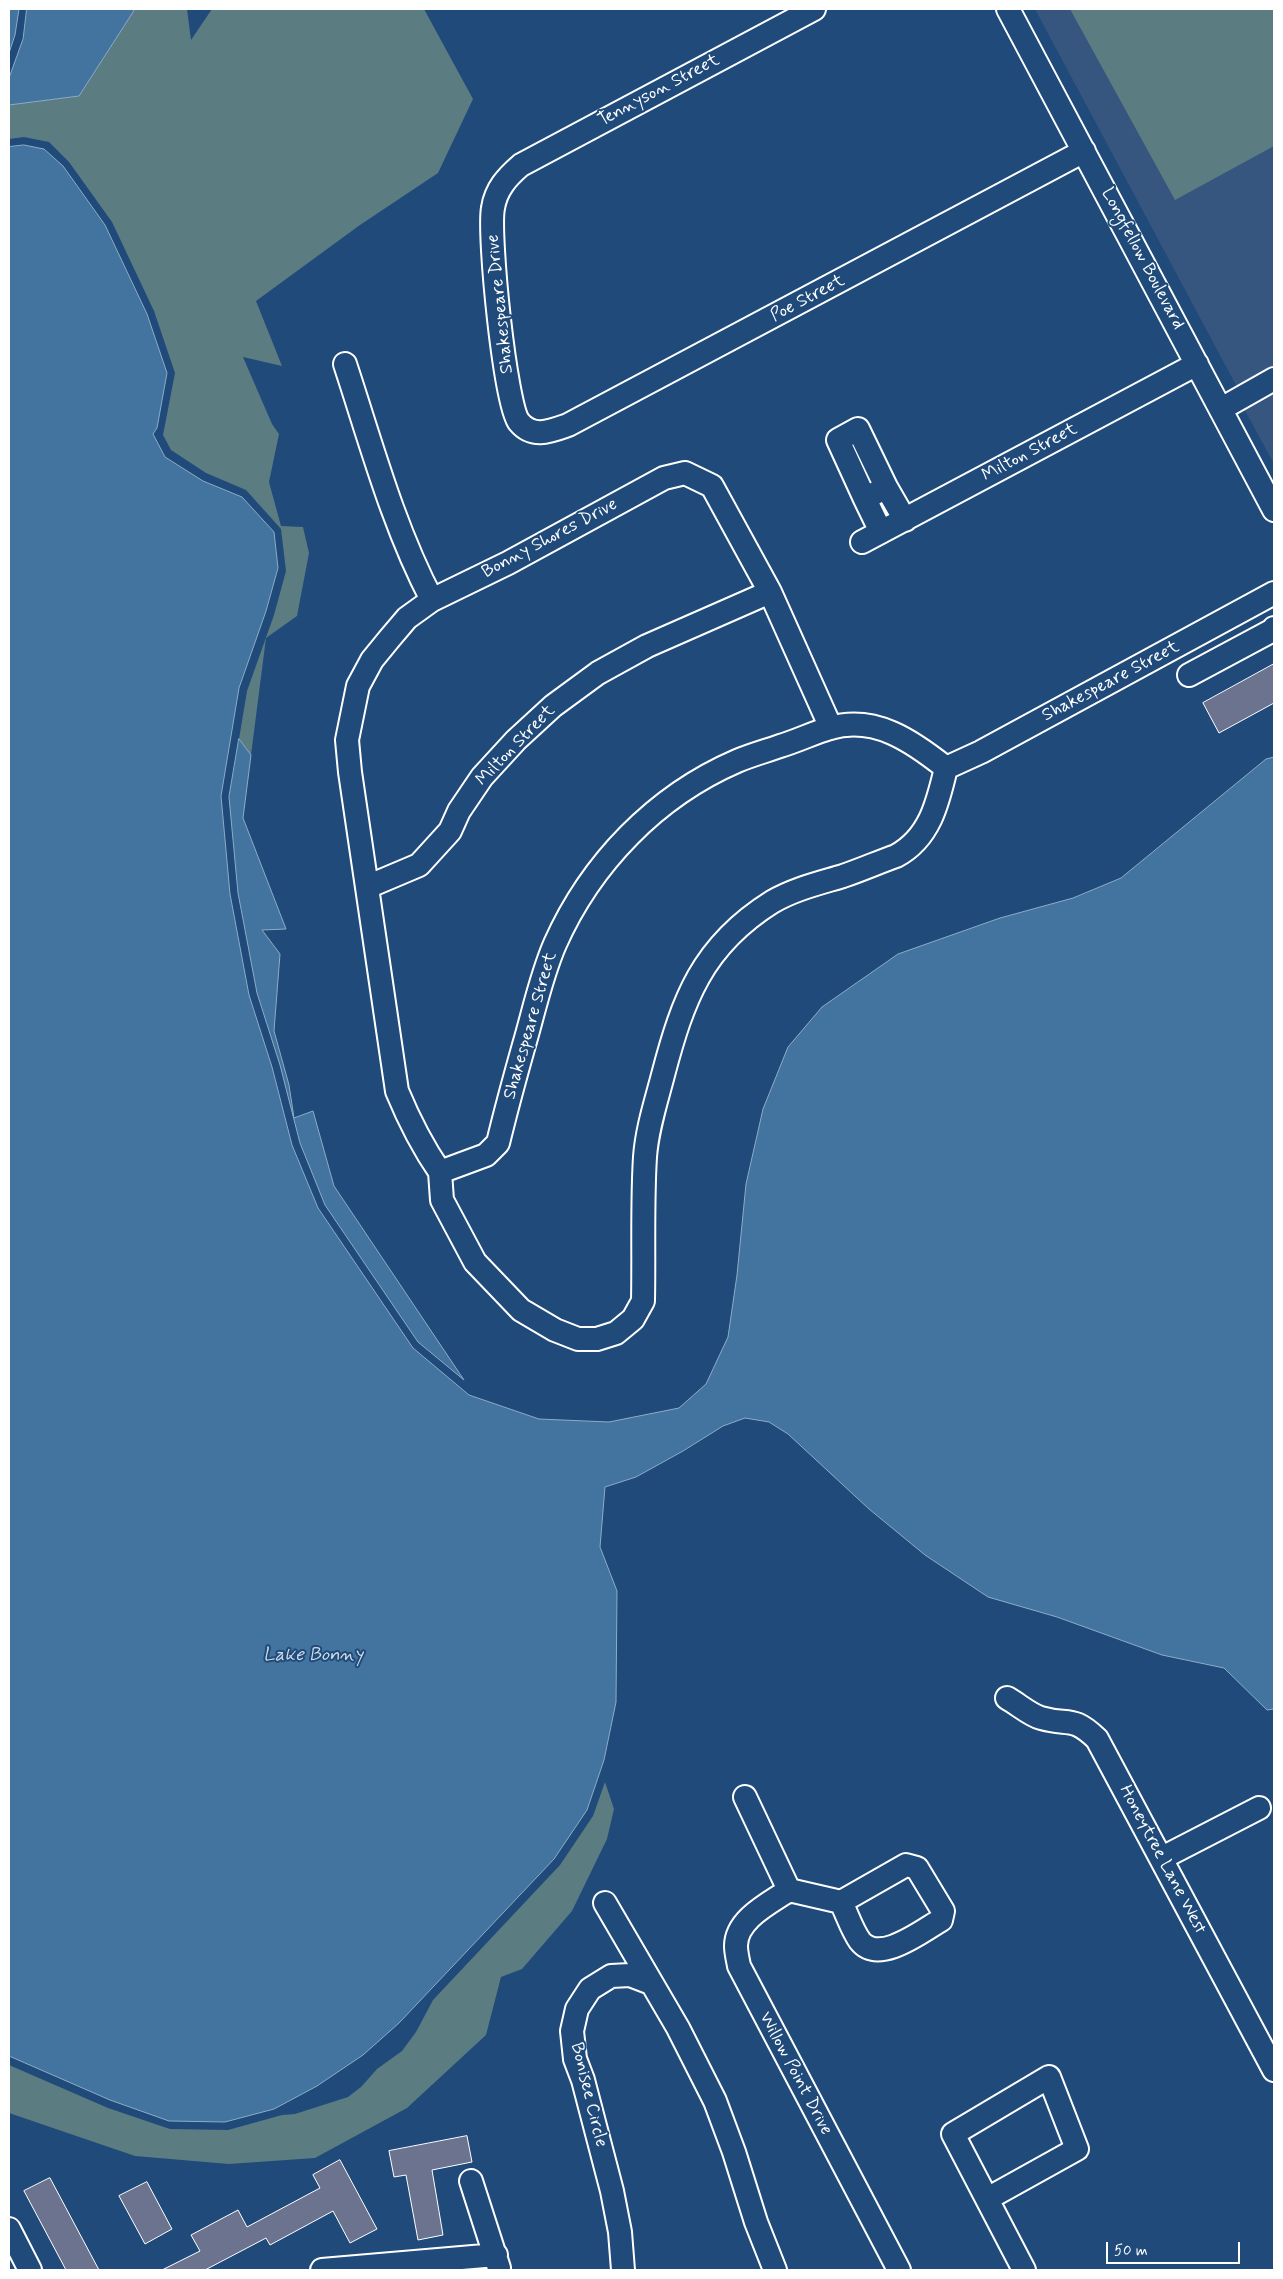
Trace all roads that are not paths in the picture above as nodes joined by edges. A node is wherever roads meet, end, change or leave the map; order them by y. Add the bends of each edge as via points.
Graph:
1 (814, 9) edge
2 (1008, 9) edge
3 (1084, 151) junction
4 (507, 176) joint
5 (345, 364) dead end
6 (1197, 364) junction
7 (1274, 378) edge
8 (1221, 409) junction
9 (528, 429) joint
10 (886, 487) junction
11 (866, 499) junction
12 (1274, 510) edge
13 (905, 520) junction
14 (770, 592) junction
15 (432, 600) junction
16 (1271, 602) edge
17 (1274, 628) edge
18 (1189, 675) dead end
19 (831, 728) junction
20 (946, 768) junction
21 (367, 887) junction
22 (440, 1172) junction
23 (1007, 1698) dead end
24 (745, 1797) dead end
25 (1259, 1808) dead end
26 (1162, 1858) junction
27 (789, 1890) junction
28 (840, 1902) dead end
29 (605, 1903) dead end
30 (651, 1983) junction
31 (1274, 2070) edge
32 (471, 2181) dead end
33 (987, 2199) junction
34 (9, 2229) edge
35 (498, 2263) edge
36 (30, 2270) edge
37 (322, 2270) edge
38 (623, 2270) edge
39 (775, 2270) edge
40 (899, 2270) edge
41 (1024, 2270) edge

1 - 4 street, Tennyson Street via 521,165
2 - 3 street, Longfellow Boulevard
3 - 6 street, Longfellow Boulevard
3 - 9 street, Poe Street via 568,425 544,434
4 - 9 street, Shakespeare Drive via 492,209 494,264 502,348 514,410 519,422
5 - 15 street via 400,530
6 - 8 street, Longfellow Boulevard
6 - 13 street, Milton Street
7 - 8 street
8 - 12 street, Longfellow Boulevard
10 - 11 street
10 - 11 street via 858,429 838,440
10 - 13 street
11 - 13 street, Milton Street via 872,537
14 - 15 street, Bonny Shores Drive via 712,486 685,473 664,478 508,563
14 - 19 street, Bonny Shores Drive
14 - 21 street, Milton Street via 647,646 598,673 553,706 482,777 450,831 419,865
15 - 21 street, Bonny Shores Drive via 407,618 372,660 358,686 351,714 347,740
16 - 20 street, Shakespeare Street
17 - 18 street
19 - 20 street, Shakespeare Street via 861,723 882,728 906,738
19 - 22 street, Shakespeare Street via 739,760 708,775 635,828 593,875 555,944 542,979 498,1143 486,1155
20 - 22 street via 933,816 909,849 774,901 723,942 691,987 680,1013 649,1129 645,1157 643,1301 633,1319 616,1333 597,1340 578,1339 521,1310 475,1262 442,1200
21 - 22 street via 397,1091 409,1121
23 - 26 street, Honeytree Lane West via 1040,1718 1072,1722 1097,1739
24 - 27 street
25 - 26 street
26 - 31 street, Honeytree Lane West
27 - 28 street
27 - 40 street, Willow Point Drive via 755,1913 739,1932 736,1945 739,1966
29 - 30 street
30 - 38 street, Bonisee Circle via 630,1975 611,1976 590,1989 577,2009 572,2031 575,2059 612,2191
30 - 39 street via 715,2101
32 - 35 street
33 - 33 street via 953,2134 1049,2077 1077,2149
33 - 41 street
34 - 36 street
35 - 37 street

